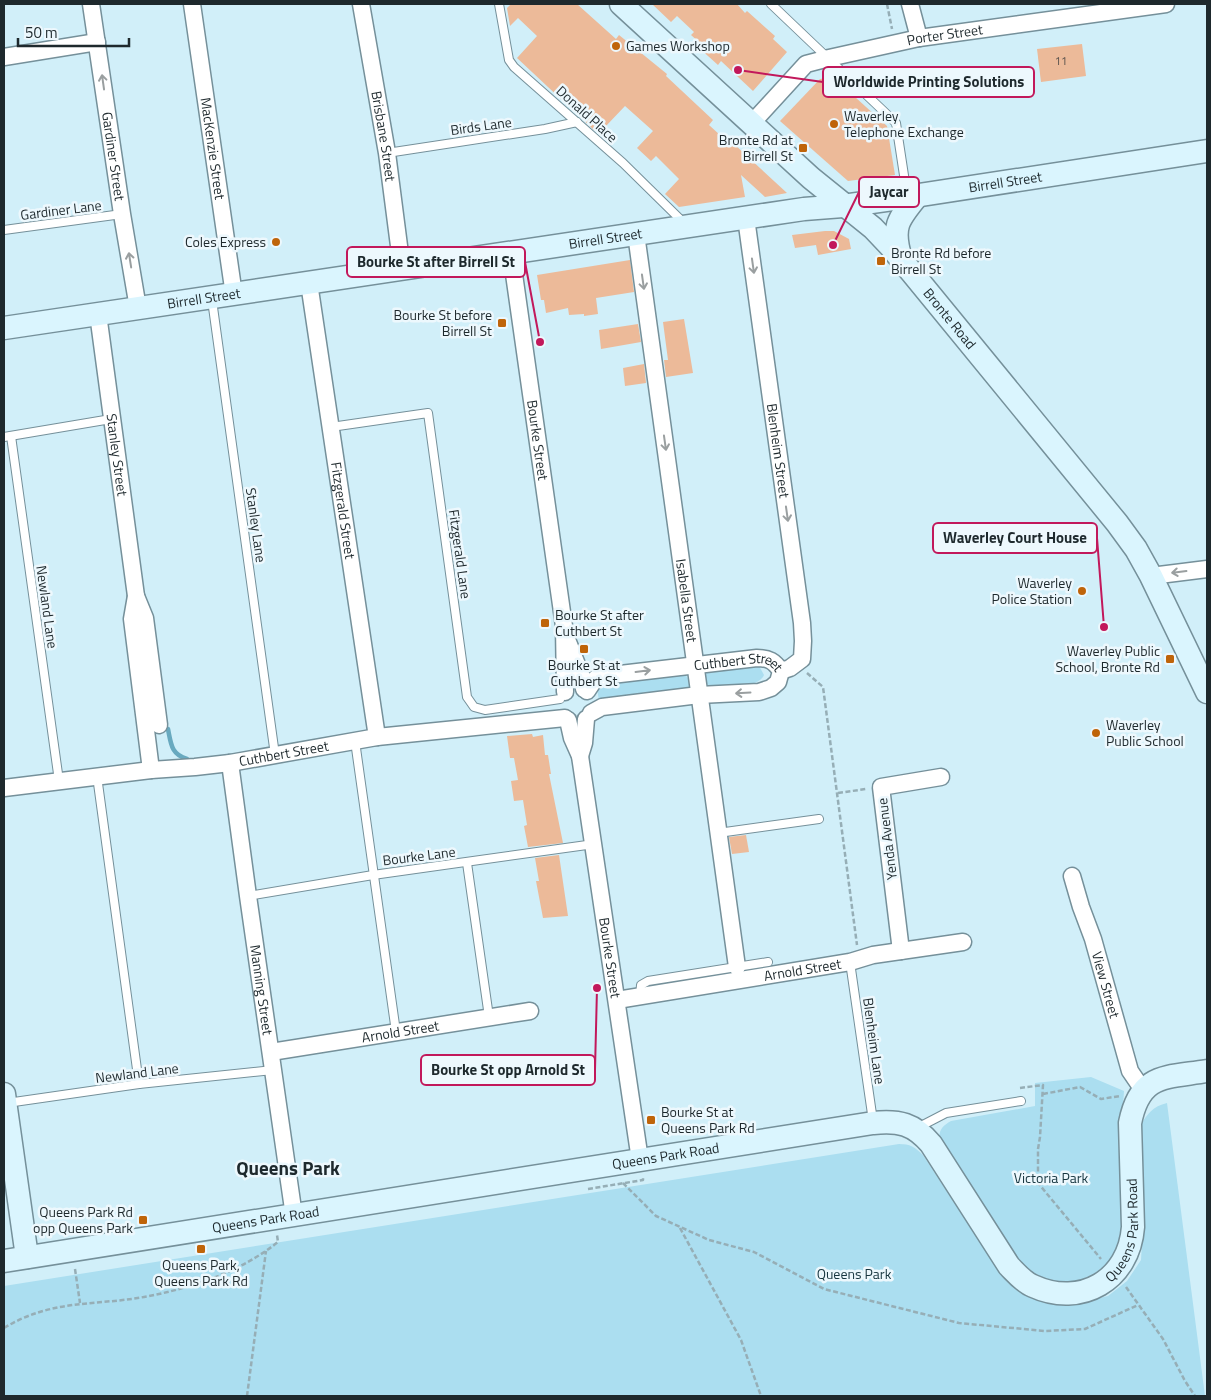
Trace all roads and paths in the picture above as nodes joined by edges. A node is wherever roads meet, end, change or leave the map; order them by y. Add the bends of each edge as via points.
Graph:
1 (91, 4) edge
2 (192, 4) edge
3 (361, 4) edge
4 (499, 4) edge
5 (621, 4) edge
6 (771, 4) edge
7 (888, 4) edge
8 (910, 4) edge
9 (1166, 4) edge
10 (919, 38) junction
11 (97, 42) junction
12 (894, 43) junction
13 (4, 57) edge
14 (828, 58) junction
15 (578, 122) junction
16 (752, 123) junction
17 (1207, 151) edge
18 (387, 153) junction
19 (912, 196) junction
20 (843, 206) junction
21 (122, 214) junction
22 (746, 218) junction
23 (688, 227) junction
24 (4, 230) edge
25 (636, 234) junction
26 (511, 253) junction
27 (901, 259) junction
28 (402, 269) junction
29 (309, 283) junction
30 (234, 295) junction
31 (212, 298) junction
32 (138, 308) junction
33 (98, 314) junction
34 (4, 328) edge
35 (111, 419) junction
36 (331, 427) junction
37 (7, 437) edge
38 (1207, 569) edge
39 (1151, 576) junction
40 (136, 596) junction
41 (564, 626) junction
42 (695, 664) junction
43 (796, 664) junction
44 (781, 671) junction
45 (586, 690) junction
46 (1207, 692) edge
47 (562, 695) junction
48 (699, 695) junction
49 (589, 716) junction
50 (567, 719) junction
51 (159, 725) dead end
52 (377, 737) junction
53 (355, 741) junction
54 (275, 755) junction
55 (580, 756) junction
56 (230, 763) junction
57 (151, 770) junction
58 (97, 776) junction
59 (941, 778) dead end
60 (59, 781) junction
61 (881, 786) junction
62 (4, 788) edge
63 (838, 793) junction
64 (819, 819) dead end
65 (718, 833) junction
66 (594, 844) junction
67 (467, 863) junction
68 (373, 875) junction
69 (1072, 876) dead end
70 (248, 896) junction
71 (963, 942) dead end
72 (901, 951) junction
73 (856, 960) junction
74 (768, 962) dead end
75 (737, 966) junction
76 (640, 996) junction
77 (617, 1000) junction
78 (530, 1011) dead end
79 (489, 1016) junction
80 (396, 1032) junction
81 (271, 1052) junction
82 (273, 1070) junction
83 (1207, 1071) edge
84 (139, 1084) junction
85 (1020, 1088) dead end
86 (1143, 1090) junction
87 (1043, 1094) junction
88 (1120, 1096) dead end
89 (4, 1100) edge
90 (1022, 1101) dead end
91 (873, 1123) junction
92 (915, 1129) junction
93 (640, 1160) junction
94 (623, 1183) dead end
95 (294, 1216) junction
96 (679, 1226) junction
97 (278, 1237) dead end
98 (266, 1251) junction
99 (27, 1257) junction
100 (4, 1261) edge
101 (75, 1269) dead end
102 (1115, 1272) junction
103 (80, 1303) junction
104 (1138, 1305) junction
105 (4, 1328) edge
106 (247, 1396) edge
107 (762, 1396) edge
108 (1196, 1396) edge

1 - 11 street, Gardiner Street
2 - 30 street, MacKenzie Street
3 - 18 street, Brisbane Street
4 - 15 lane, Donald Place via 509,60
5 - 16 street, Bronte Road
6 - 14 lane
7 - 12 path
8 - 10 street
9 - 10 street, Porter Street
10 - 12 street, Porter Street
11 - 13 street
21 -> 11 street, Gardiner Street
12 - 14 street, Porter Street
14 - 16 street, Porter Street via 806,64
14 - 19 lane via 896,123
15 - 18 lane, Birds Lane
15 - 23 lane, Donald Place
16 - 20 street, Bronte Road
17 - 19 street, Birrell Street
18 - 28 street, Brisbane Street
19 - 20 street, Birrell Street
19 - 27 street via 897,228 896,243
20 - 22 street, Birrell Street
20 - 27 street, Bronte Road via 873,228
21 - 24 lane, Gardiner Lane
32 -> 21 street, Gardiner Street
22 - 23 street, Birrell Street
22 -> 43 street, Blenheim Street via 802,623 802,659
23 - 25 street, Birrell Street
25 - 26 street, Birrell Street
25 -> 42 street, Isabella Street
26 - 28 street, Birrell Street
26 - 41 street, Bourke Street
27 - 39 street, Bronte Road via 1117,523
28 - 29 street, Birrell Street
29 - 30 street, Birrell Street
29 - 36 street, Fitzgerald Street
30 - 31 street, Birrell Street
31 - 32 street, Birrell Street
31 - 54 lane, Stanley Lane
32 - 33 street, Birrell Street
33 - 34 street, Birrell Street
33 - 35 street, Stanley Street
35 - 37 lane
35 - 40 street, Stanley Street
36 - 47 lane, Fitzgerald Lane via 428,413 467,697 474,707 485,710
36 - 52 street, Fitzgerald Street
37 - 60 lane, Newland Lane
38 -> 39 street
39 - 46 street, Bronte Road
40 - 51 street, Stanley Street via 145,618
40 - 57 street, Stanley Street via 132,619
41 - 45 street, Bourke Street
41 - 47 street, Bourke Street
42 - 44 street, Cuthbert Street via 768,658
45 -> 42 street, Cuthbert Street via 595,679 603,676
42 - 48 street, Isabella Street
43 - 44 street
43 - 63 path via 823,687
44 -> 48 street, Cuthbert Street via 778,682 759,692
45 - 47 street via 574,687
45 - 49 street via 594,704
47 - 50 street via 559,709
48 - 49 street, Cuthbert Street via 602,707
48 - 65 street, Isabella Street
49 - 50 street via 579,722
49 - 55 street, Bourke Street
50 - 52 street, Cuthbert Street
50 - 55 street, Bourke Street
52 - 53 street, Cuthbert Street
53 - 54 street, Cuthbert Street
53 - 68 lane
54 - 56 street, Cuthbert Street
55 - 66 street, Bourke Street
56 - 57 street, Cuthbert Street
56 - 70 street, Manning Street
57 - 58 street, Cuthbert Street
58 - 60 street, Cuthbert Street
58 - 84 lane
59 - 61 street, Yenda Avenue
60 - 62 street, Cuthbert Street
61 - 63 path
61 - 72 street, Yenda Avenue
63 - 73 path via 858,953
64 - 65 lane
65 - 75 street, Isabella Street
66 - 67 lane, Bourke Lane
66 - 77 street, Bourke Street
67 - 68 lane, Bourke Lane
67 - 79 lane
68 - 70 lane, Bourke Lane
68 - 80 lane
69 - 86 street, View Street via 1099,958 1130,1071
70 - 81 street, Manning Street
71 - 72 street, Arnold Street
72 - 73 street, Arnold Street
73 - 76 street, Arnold Street
73 - 91 lane, Blenheim Lane
74 - 75 lane, Arnold Street
75 - 76 lane, Arnold Street via 648,981 641,985
76 - 77 street, Arnold Street
77 - 93 street, Bourke Street
78 - 79 street, Arnold Street
79 - 80 street, Arnold Street
80 - 81 street, Arnold Street
81 - 82 street, Manning Street
82 - 84 lane, Newland Lane
82 - 95 street, Manning Street
83 - 86 street via 1161,1078
84 - 89 lane, Newland Lane
85 - 87 path via 1043,1085
86 - 102 street, Queens Park Road via 1132,1110 1130,1123 1132,1240 1123,1263
87 - 88 path via 1080,1087 1101,1099
87 - 102 path via 1038,1184
89 - 99 street
90 - 92 lane via 946,1112
91 - 92 street, Queens Park Road via 894,1122
91 - 93 street, Queens Park Road
92 - 102 street, Queens Park Road via 938,1155 1009,1266 1031,1285 1057,1294 1073,1293 1099,1285
93 - 95 street, Queens Park Road
94 - 96 path via 656,1216
95 - 99 street, Queens Park Road
96 - 104 path via 709,1240 754,1252 824,1289 959,1323 1045,1331 1085,1329
96 - 107 path via 741,1340
97 - 98 path via 278,1242
98 - 103 path via 211,1279 187,1286 144,1297
98 - 106 path
99 - 100 street, Queens Park Road
101 - 103 path
102 - 104 path
103 - 105 path via 38,1311
104 - 108 path via 1163,1339

